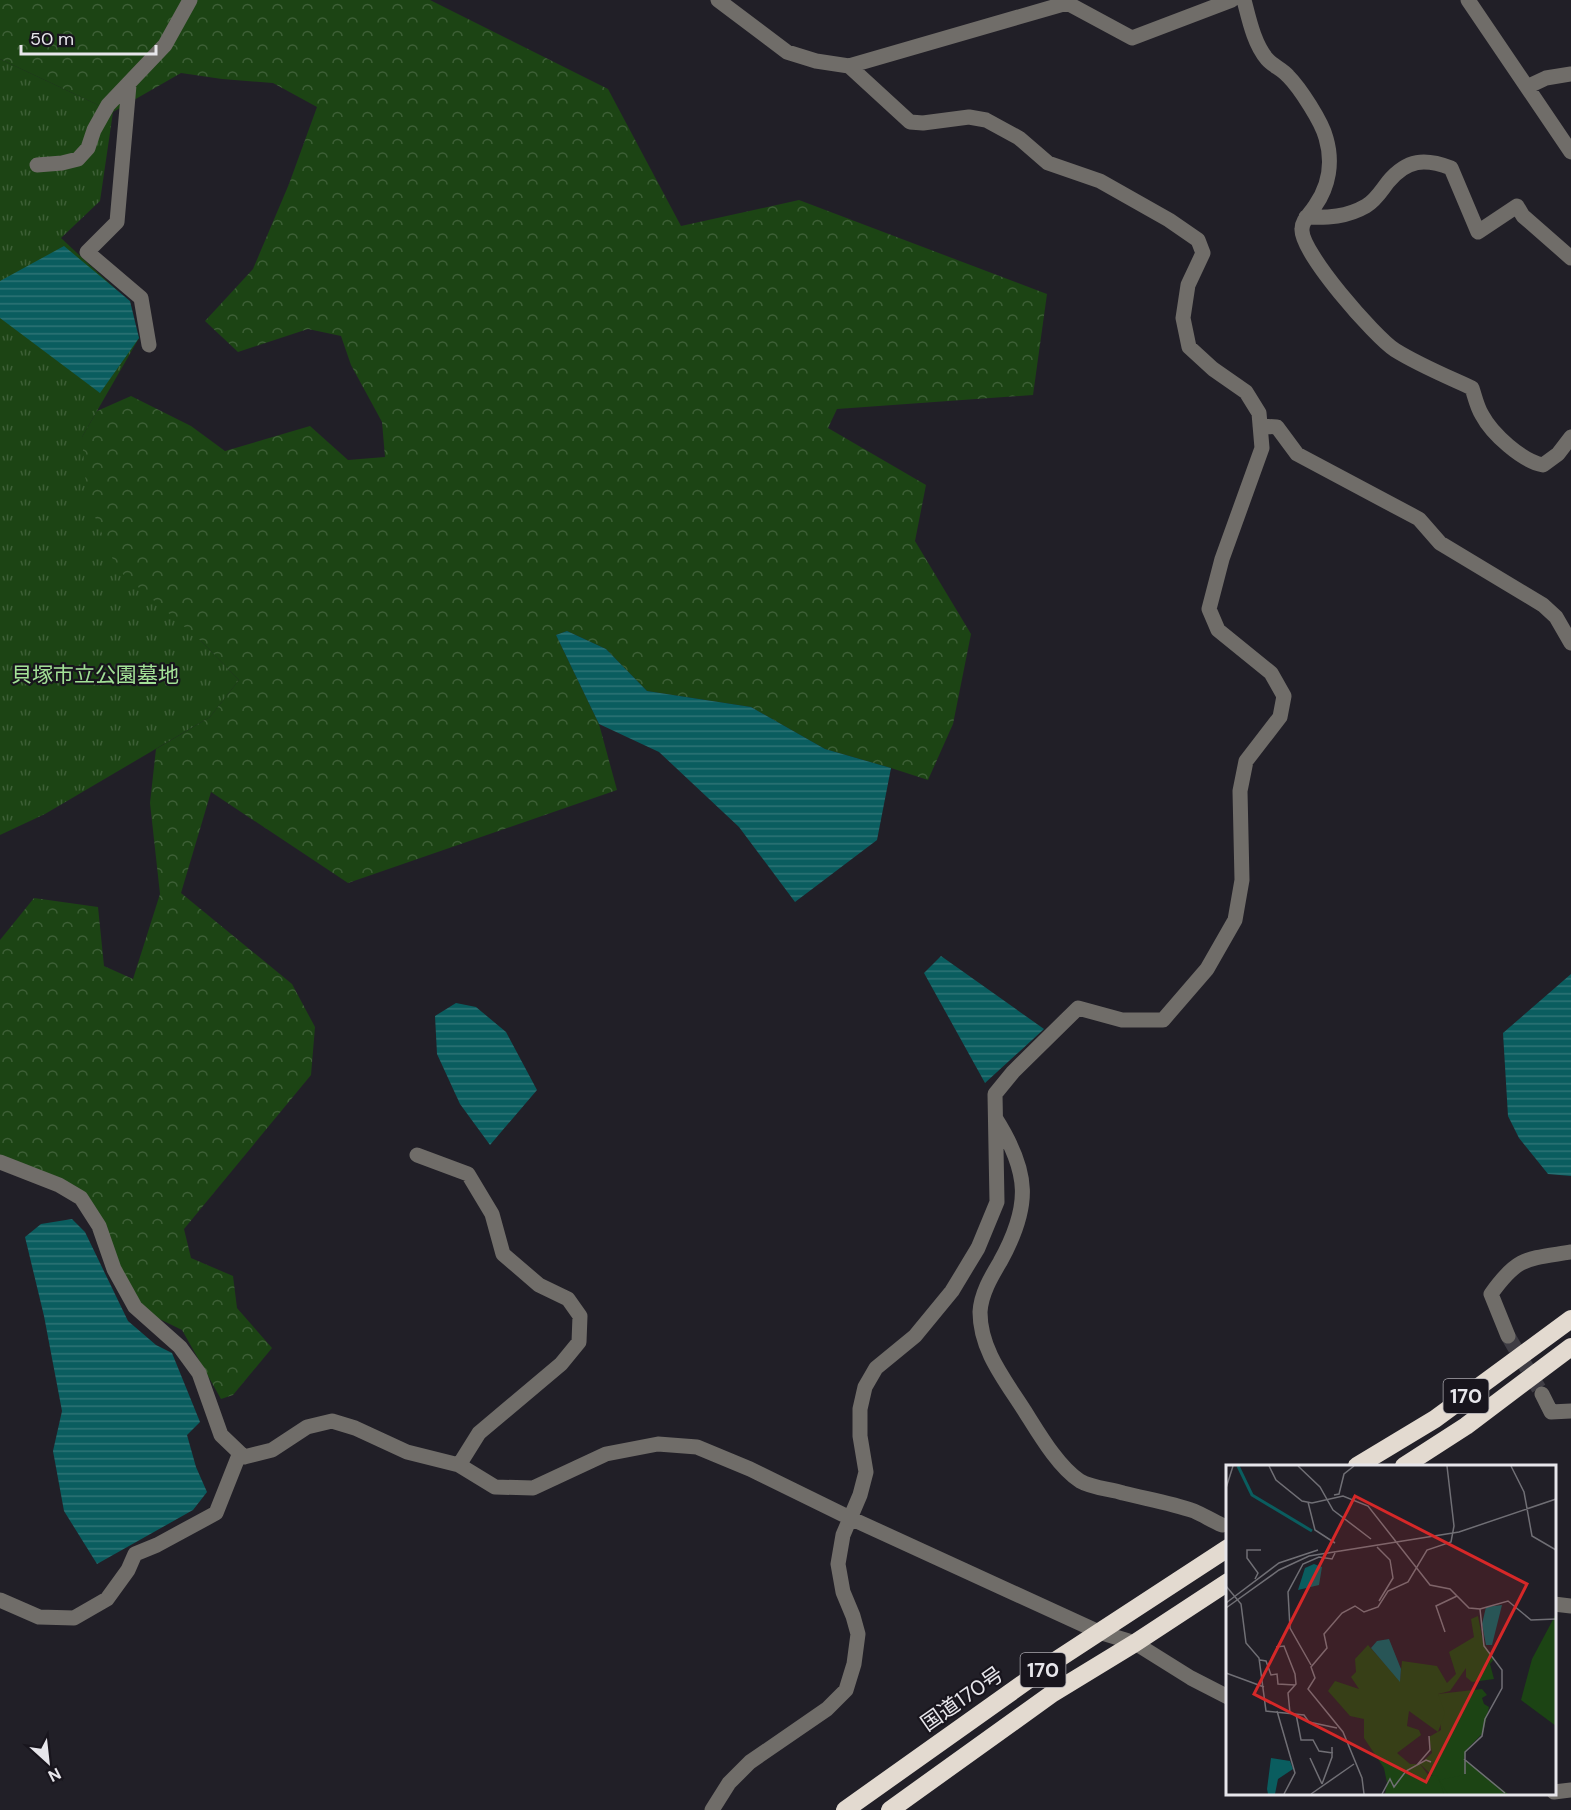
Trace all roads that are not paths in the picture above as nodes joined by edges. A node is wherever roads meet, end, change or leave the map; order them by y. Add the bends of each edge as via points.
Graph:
1 (190, 0) edge
2 (718, 0) edge
3 (1188, 0) edge
4 (1232, 0) edge
5 (1244, 0) edge
6 (1468, 0) edge
7 (1196, 14) junction
8 (849, 66) junction
9 (1571, 74) edge
10 (129, 85) junction
11 (1527, 87) junction
12 (1571, 152) edge
13 (37, 165) dead end
14 (1306, 217) junction
15 (1571, 258) edge
16 (149, 345) dead end
17 (1260, 426) junction
18 (1571, 437) edge
19 (1571, 643) edge
20 (996, 1118) junction
21 (417, 1155) dead end
22 (0, 1162) edge
23 (1571, 1252) edge
24 (1571, 1319) edge
25 (1509, 1336) tunnel mouth
26 (1571, 1347) edge
27 (1542, 1394) tunnel mouth
28 (1571, 1411) edge
29 (244, 1456) junction
30 (459, 1465) junction
31 (1359, 1465) edge
32 (1407, 1465) edge
33 (850, 1518) junction
34 (1222, 1525) dead end
35 (1226, 1549) edge
36 (1226, 1583) edge
37 (0, 1600) edge
38 (1556, 1604) edge
39 (1571, 1606) edge
40 (1099, 1632) junction
41 (1135, 1643) junction
42 (1226, 1696) edge
43 (1571, 1790) edge
44 (1556, 1792) edge
45 (712, 1810) edge
46 (845, 1810) edge
47 (890, 1810) edge

1 - 10 street via 165,45
2 - 8 street via 787,52
3 - 7 street
4 - 7 street
5 - 14 street via 1253,31 1267,58 1288,75 1326,135 1331,160 1324,193
6 - 11 street
7 - 8 street via 1132,38 1067,3
8 - 17 street via 910,122 969,117 986,120 1019,138 1048,164 1100,181 1198,240 1203,253 1188,285 1183,318 1190,347 1246,392 1259,412
9 - 11 street via 1546,78
10 - 13 street via 108,105 88,148 78,159
10 - 16 street via 117,222 87,252 141,298
11 - 12 street
14 - 15 street via 1349,214 1377,198 1399,170 1417,162 1434,161 1451,168 1478,232 1517,206 1523,216
14 - 18 street via 1301,232 1318,266 1348,304 1392,348 1472,388 1482,416 1514,450 1543,465
17 - 19 street via 1277,427 1297,454 1419,519 1440,543 1556,616
17 - 20 street via 1262,448 1222,559 1209,609 1218,630 1271,673 1284,696 1280,717 1246,761 1240,791 1242,880 1235,920 1207,969 1163,1020 1122,1020 1078,1008 995,1094
20 - 33 street via 997,1202 978,1248 952,1291 915,1336 876,1368 865,1387 860,1437 866,1472
20 - 34 street via 1020,1167 1023,1198 1020,1217 987,1285 980,1311 990,1357 1065,1469 1081,1482 1193,1511
21 - 30 street via 468,1174 492,1214 503,1254 540,1285 568,1299 580,1316 579,1342 561,1364 479,1433
22 - 29 street via 81,1198 99,1226 114,1269 135,1307 180,1347 199,1373 221,1435
23 - 25 street via 1526,1259 1505,1274 1491,1294
24 - 31 highway, 170 via 1435,1419
26 - 32 highway, 170
27 - 28 street via 1551,1412
29 - 30 street via 272,1450 307,1427 332,1421 408,1452
29 - 37 street via 239,1455 216,1514 135,1554 107,1599 74,1618 39,1617
30 - 33 street via 495,1487 533,1488 606,1454 658,1444 697,1447
33 - 40 street
33 - 45 street via 838,1564 858,1634 846,1690 827,1709 750,1762 729,1783
35 - 40 highway, 国道170号 / 170
36 - 41 highway, 170
38 - 39 street
40 - 41 street
40 - 46 highway, 国道170号 / 170
41 - 42 street
41 - 47 highway, 170 via 1053,1693
43 - 44 street

